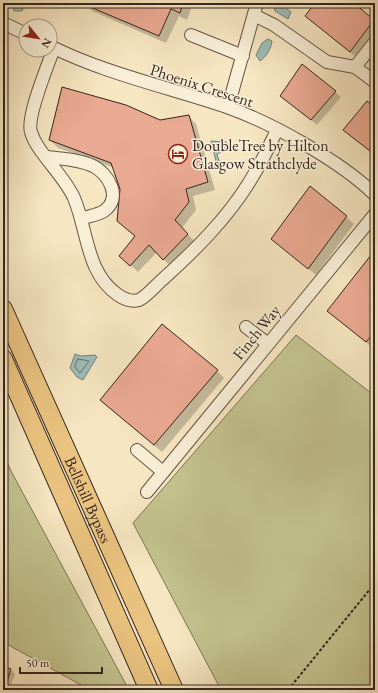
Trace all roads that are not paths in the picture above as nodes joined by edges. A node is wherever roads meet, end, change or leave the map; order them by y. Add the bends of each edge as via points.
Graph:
1 (257, 3) edge
2 (254, 15) junction
3 (3, 23) edge
4 (18, 30) edge
5 (191, 35) dead end
6 (375, 42) edge
7 (58, 49) edge
8 (242, 56) junction
9 (49, 58) edge
10 (355, 67) junction
11 (375, 82) edge
12 (228, 107) junction
13 (277, 130) junction
14 (47, 157) junction
15 (375, 195) edge
16 (375, 214) edge
17 (81, 219) junction
18 (3, 309) edge
19 (246, 327) dead end
20 (268, 344) junction
21 (3, 359) edge
22 (137, 450) dead end
23 (163, 472) junction
24 (147, 492) dead end
25 (149, 690) edge
26 (174, 690) edge

1 - 2 street
2 - 8 street
2 - 10 street via 274,25 327,62
3 - 4 street
5 - 8 street
6 - 10 street
7 - 12 street, Phoenix Crescent via 142,82
8 - 12 street
9 - 14 street via 37,95 30,131
10 - 11 street
12 - 13 street, Phoenix Crescent
13 - 15 street, Phoenix Crescent via 331,160
13 - 17 street via 250,182 227,213 192,253 139,300 130,300 118,295 99,274 92,261
14 - 17 street via 66,182
14 - 17 street via 92,165 104,173 110,182 113,193 110,204 104,210
16 - 20 street, Finch Way
18 - 26 highway, Bellshill Bypass
19 - 20 street
20 - 23 street, Finch Way
21 - 25 highway, Bellshill Bypass
22 - 23 street
23 - 24 street, Finch Way

